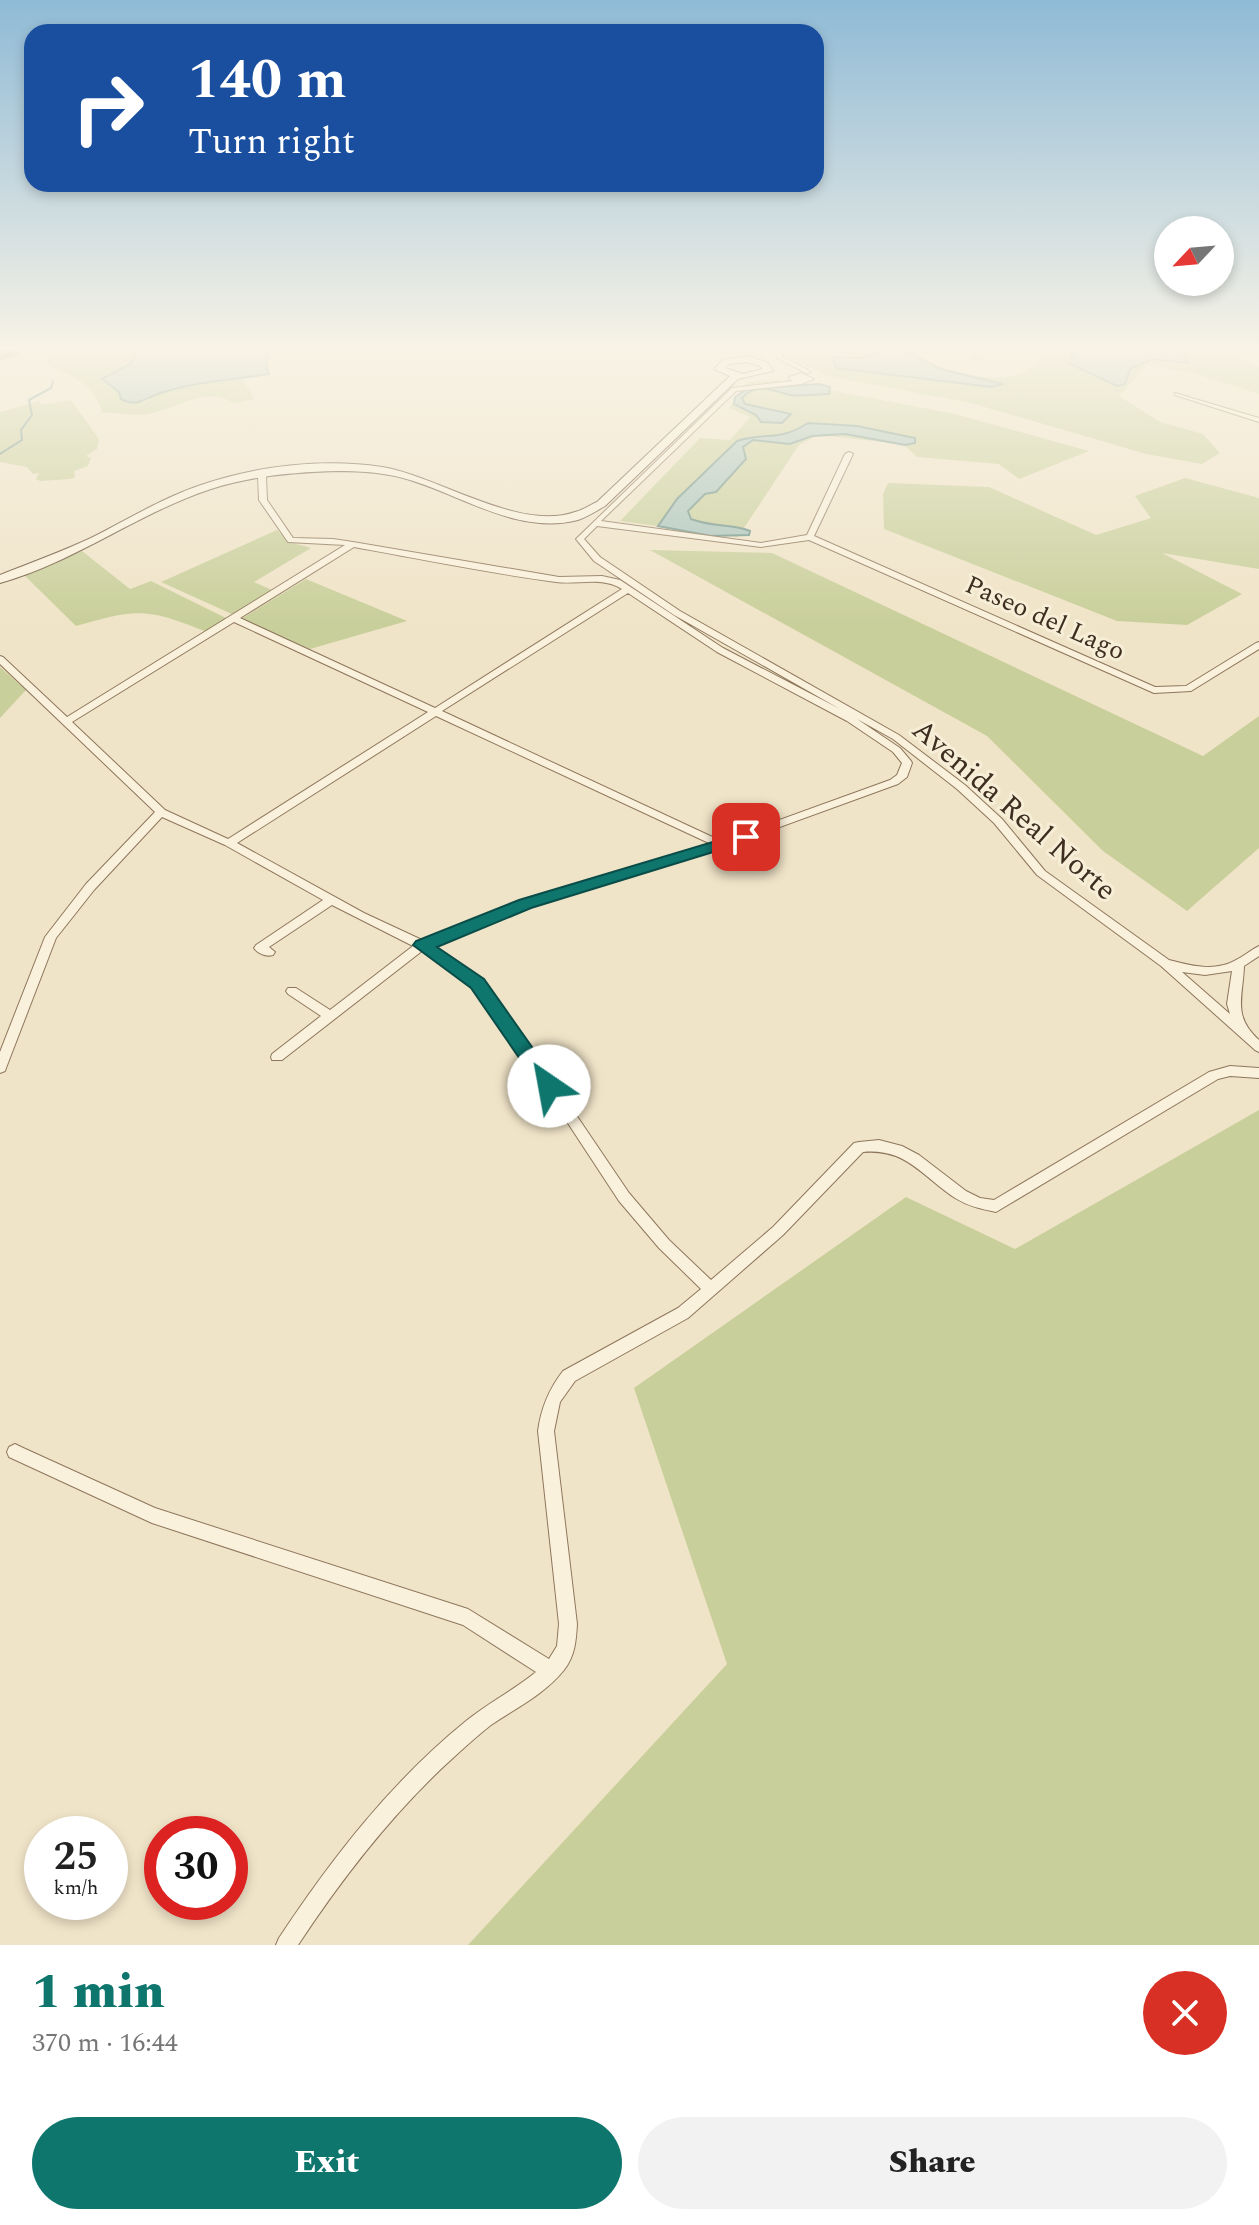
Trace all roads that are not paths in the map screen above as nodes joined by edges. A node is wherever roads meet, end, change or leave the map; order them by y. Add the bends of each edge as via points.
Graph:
1 (668, 441) edge
2 (680, 441) edge
3 (849, 454) dead end
4 (262, 476) junction
5 (595, 523) junction
6 (810, 537) junction
7 (353, 544) junction
8 (0, 579) edge
9 (628, 589) junction
10 (236, 619) junction
11 (1259, 645) edge
12 (0, 659) edge
13 (436, 712) junction
14 (68, 721) junction
15 (161, 812) junction
16 (229, 843) junction
17 (721, 845) junction
18 (331, 900) junction
19 (422, 945) junction
20 (1259, 950) edge
21 (269, 952) dead end
22 (1165, 963) junction
23 (1239, 967) junction
24 (292, 991) dead end
25 (330, 1016) junction
26 (1242, 1033) junction
27 (1259, 1047) edge
28 (277, 1057) dead end
29 (0, 1068) edge
30 (1259, 1073) edge
31 (711, 1289) junction
32 (15, 1452) dead end
33 (551, 1671) junction
34 (286, 1945) edge

1 - 4 street via 601,504 580,516 555,520 522,516 382,470
2 - 5 street
3 - 6 street
4 - 7 street via 263,500 289,539
4 - 8 street via 204,487 73,551
5 - 6 street via 761,545
5 - 22 street, Avenida Real Norte via 580,539 597,559 677,613 896,737 970,795 1041,873
6 - 11 street, Paseo del Lago via 1154,690 1188,689
7 - 9 street via 559,580 610,580
7 - 10 street
9 - 13 street
9 - 17 street via 720,650 896,749 907,763 894,782
10 - 13 street
10 - 14 street
12 - 14 street
13 - 16 street
13 - 17 street
14 - 15 street
15 - 16 street
15 - 29 street via 51,937
16 - 18 street
17 - 19 street via 525,904
18 - 19 street
18 - 21 street via 260,948
19 - 25 street
19 - 31 street via 477,983 624,1197
20 - 23 street
22 - 23 street via 1190,969
22 - 26 street, Avenida Real Norte
23 - 26 street via 1233,1004
24 - 25 street
25 - 28 street
26 - 27 street, Avenida Real Norte
30 - 31 street via 1214,1075 996,1206 977,1202 892,1147 859,1147 778,1231
31 - 33 street via 683,1313 569,1376 555,1392 546,1431 568,1624 566,1649
32 - 33 street via 152,1515 468,1618
33 - 34 street via 473,1726 407,1788 327,1881

